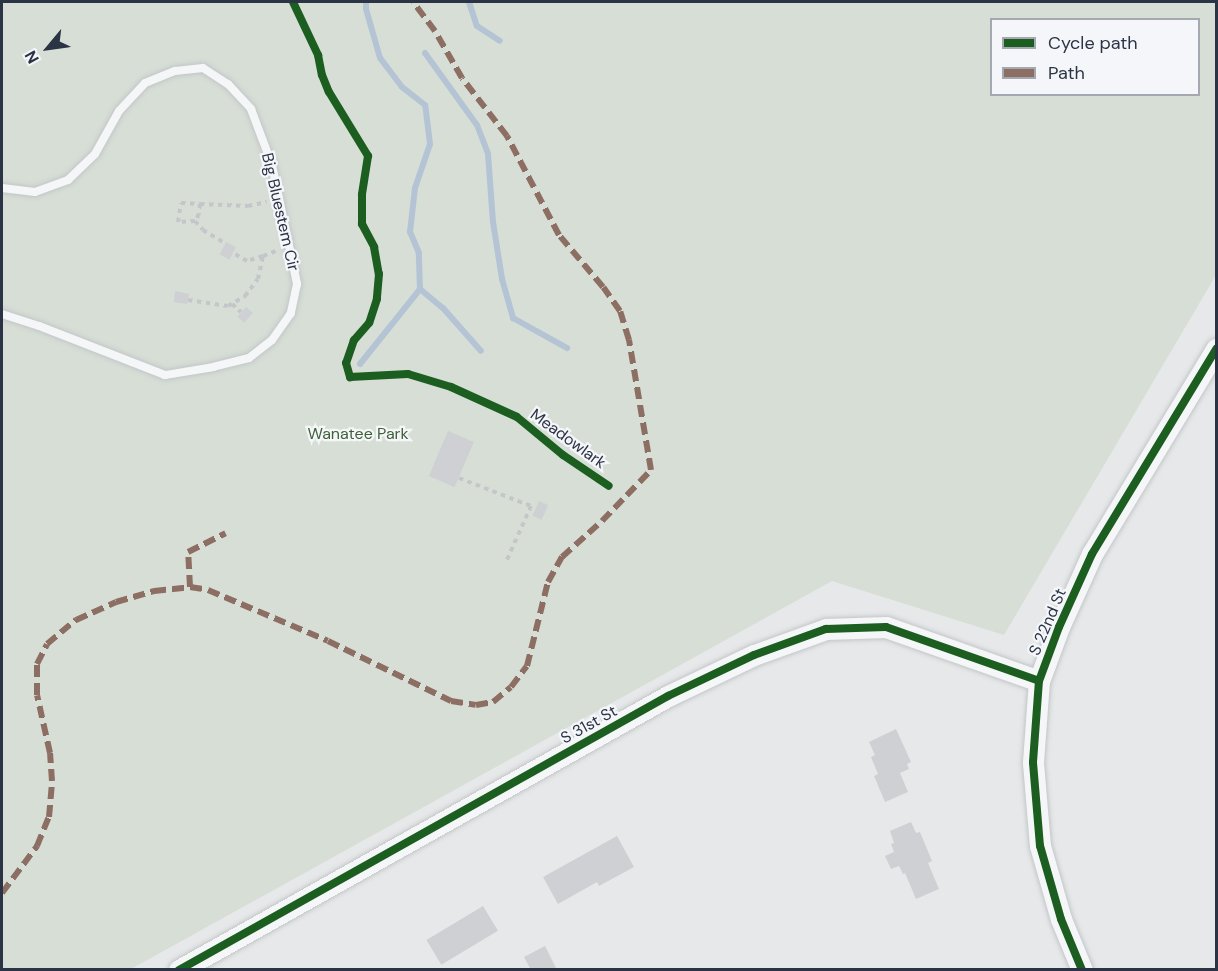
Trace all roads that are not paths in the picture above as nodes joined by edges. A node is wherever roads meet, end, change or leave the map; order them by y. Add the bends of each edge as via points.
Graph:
1 (2, 188) edge
2 (2, 314) edge
3 (1216, 349) edge
4 (1039, 681) junction
5 (179, 969) edge
6 (1082, 969) edge

1 - 2 lane, Big Bluestem Cir via 35,192 68,180 95,154 119,111 145,83 175,71 203,68 228,84 251,109 272,165 297,284 291,313 272,340 249,358 165,375
3 - 4 street, S 22nd St via 1092,554
4 - 5 street, S 31st St via 886,627 826,628 754,655 668,696
4 - 6 street, S 22nd St via 1033,762 1040,846 1061,919

